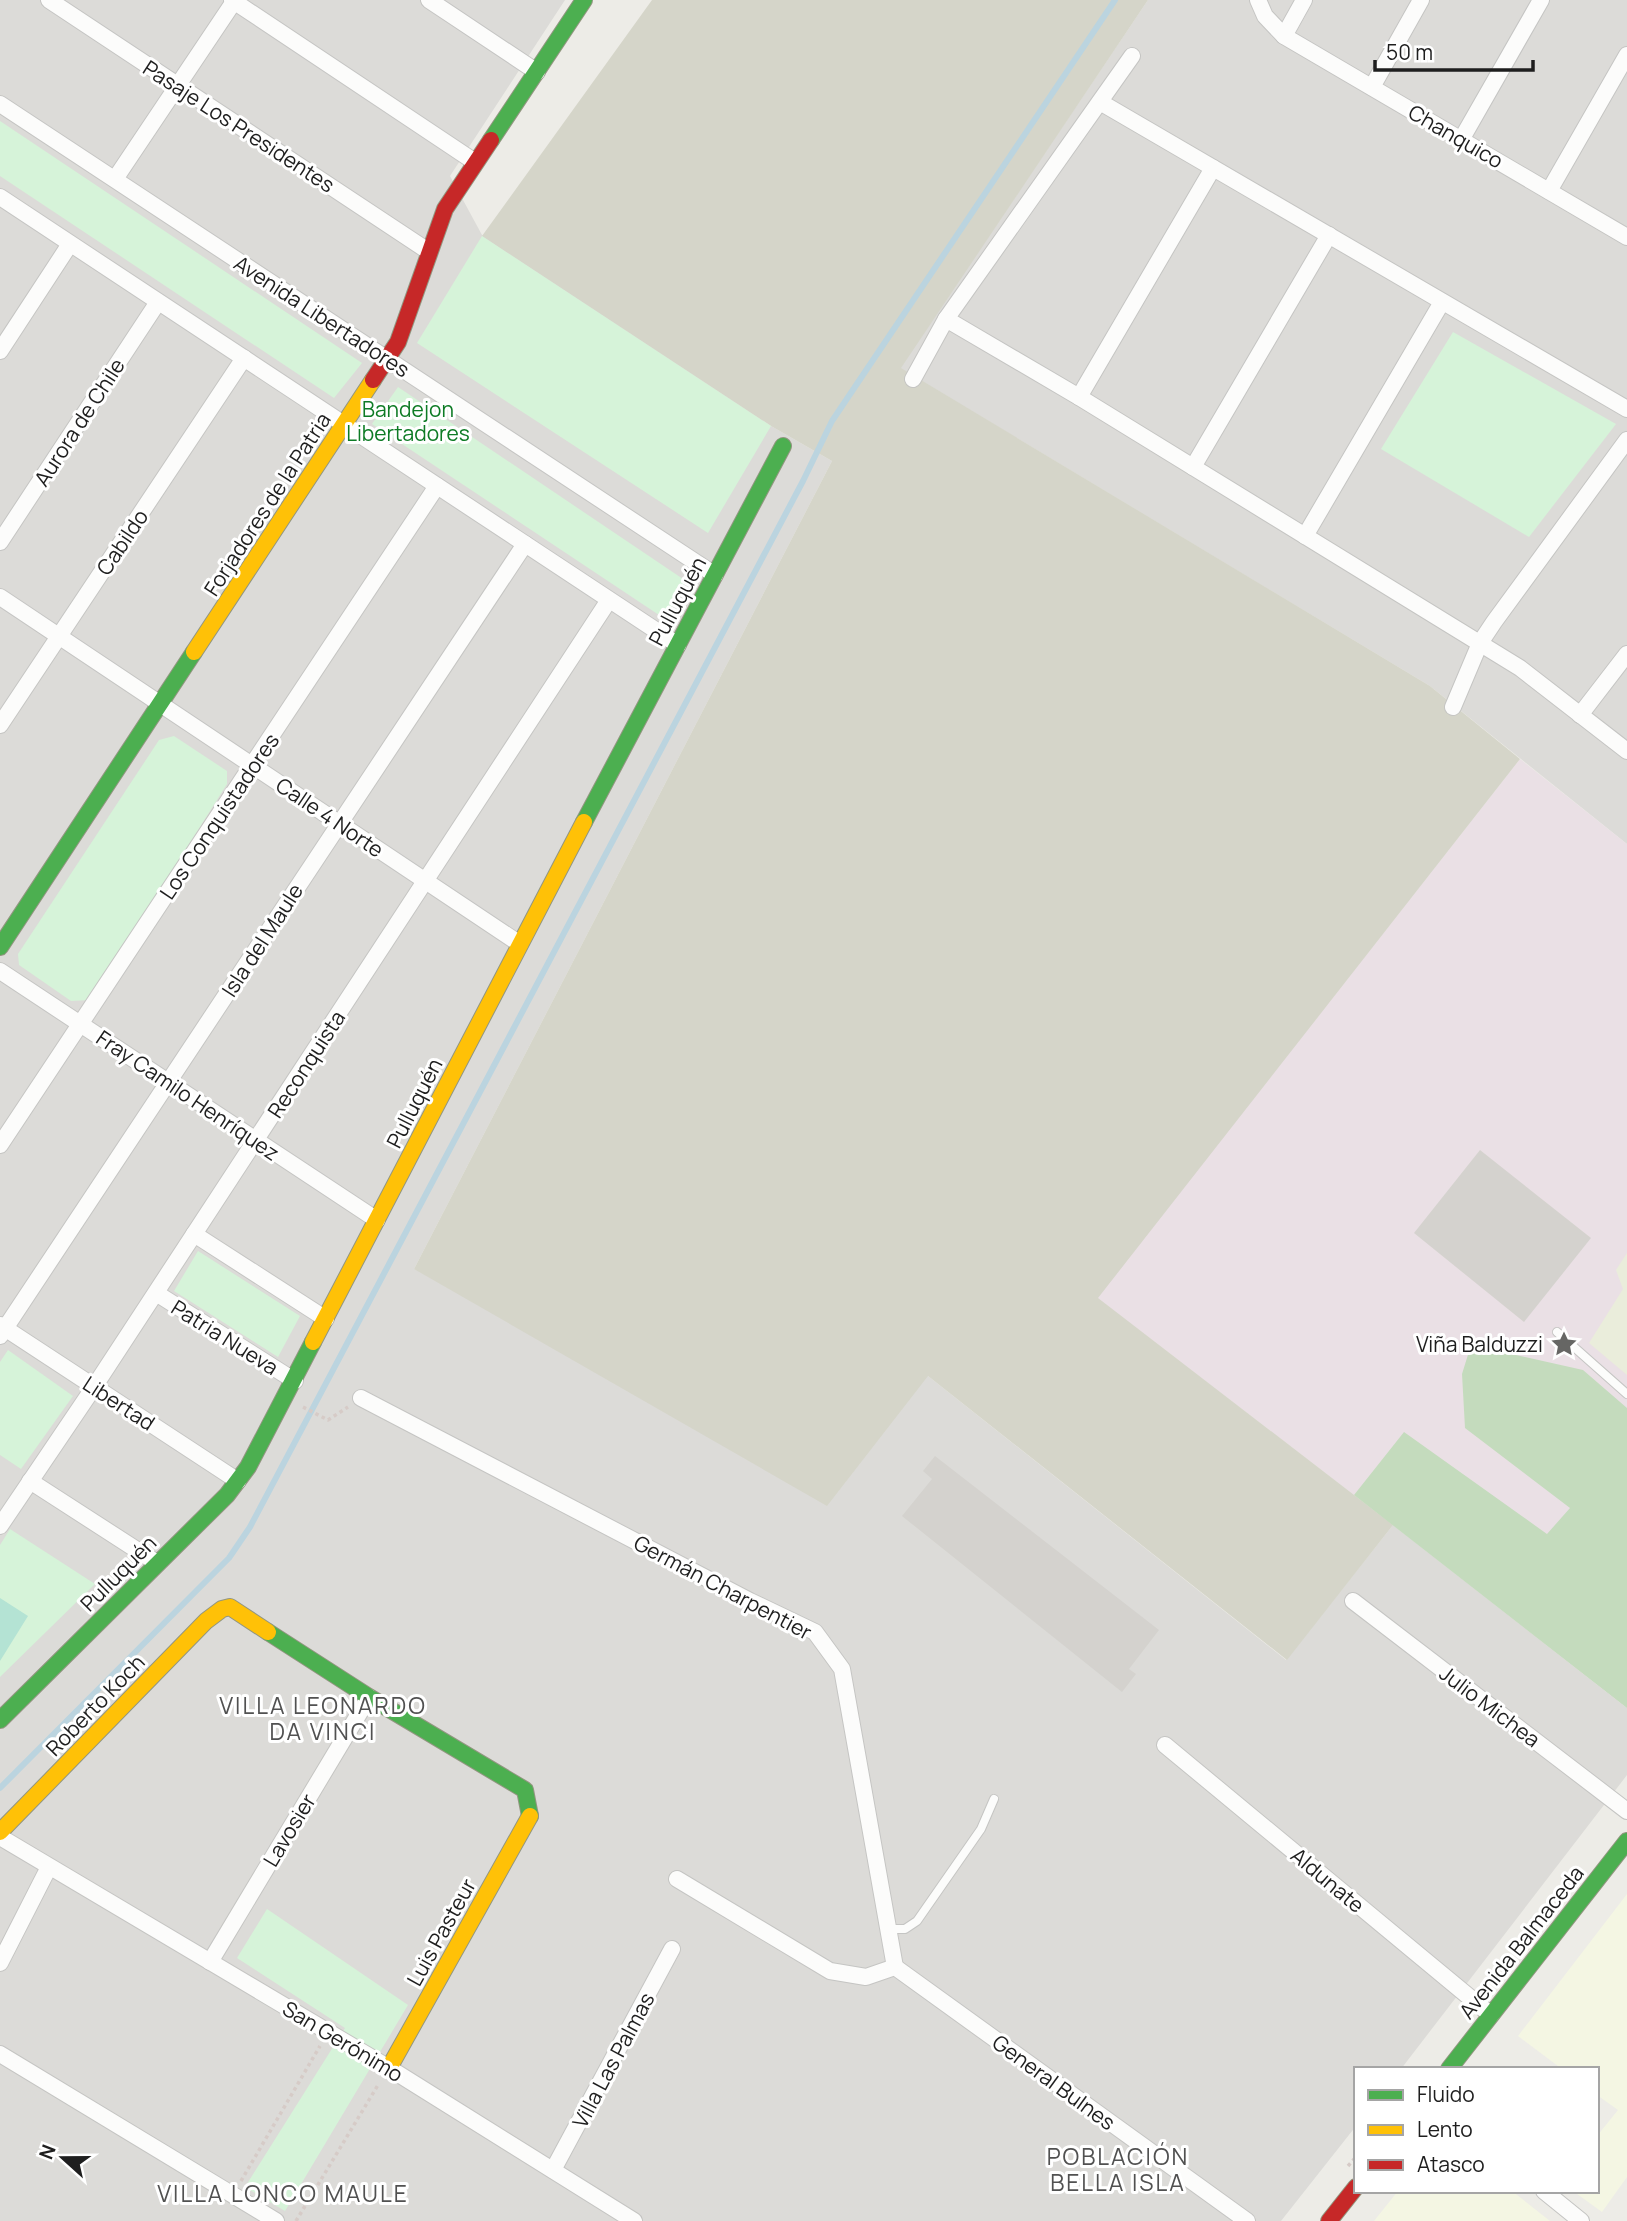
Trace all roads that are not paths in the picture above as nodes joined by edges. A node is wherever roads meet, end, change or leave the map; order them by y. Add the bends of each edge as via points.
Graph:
1 (49, 0) edge
2 (234, 0) edge
3 (429, 0) edge
4 (584, 0) edge
5 (1258, 0) edge
6 (1304, 0) edge
7 (1421, 0) edge
8 (1541, 0) edge
9 (1284, 36) junction
10 (1627, 55) edge
11 (1132, 56) dead end
12 (537, 72) junction
13 (178, 85) junction
14 (1372, 87) junction
15 (1100, 102) junction
16 (0, 104) edge
17 (1461, 140) junction
18 (475, 162) junction
19 (1213, 168) junction
20 (115, 179) junction
21 (1549, 191) junction
22 (0, 197) edge
23 (1329, 236) junction
24 (1627, 237) edge
25 (70, 244) junction
26 (428, 251) junction
27 (158, 302) junction
28 (1442, 302) junction
29 (946, 320) junction
30 (0, 351) edge
31 (244, 358) junction
32 (387, 360) junction
33 (914, 379) dead end
34 (1079, 397) junction
35 (1627, 410) edge
36 (344, 425) junction
37 (1627, 440) edge
38 (783, 446) dead end
39 (1193, 467) junction
40 (437, 486) junction
41 (1305, 536) junction
42 (0, 542) edge
43 (524, 544) junction
44 (715, 575) junction
45 (0, 597) edge
46 (609, 600) junction
47 (59, 636) junction
48 (1480, 643) junction
49 (678, 645) junction
50 (1627, 654) edge
51 (160, 704) junction
52 (1453, 707) dead end
53 (1580, 715) junction
54 (0, 725) edge
55 (1627, 751) edge
56 (252, 766) junction
57 (339, 824) junction
58 (425, 881) junction
59 (520, 944) junction
60 (0, 947) edge
61 (0, 971) edge
62 (81, 1024) junction
63 (168, 1082) junction
64 (256, 1140) junction
65 (0, 1145) edge
66 (377, 1220) junction
67 (194, 1234) junction
68 (156, 1293) junction
69 (326, 1319) junction
70 (2, 1330) edge
71 (1557, 1332) dead end
72 (295, 1381) junction
73 (94, 1387) junction
74 (1627, 1394) edge
75 (361, 1398) dead end
76 (30, 1481) junction
77 (238, 1481) junction
78 (0, 1526) edge
79 (157, 1563) junction
80 (1353, 1601) dead end
81 (369, 1697) junction
82 (0, 1720) edge
83 (1165, 1745) dead end
84 (994, 1799) dead end
85 (1627, 1811) edge
86 (0, 1832) edge
87 (0, 1837) edge
88 (1627, 1841) edge
89 (49, 1867) junction
90 (677, 1879) dead end
91 (888, 1929) junction
92 (672, 1949) dead end
93 (210, 1962) junction
94 (0, 1964) edge
95 (895, 1967) junction
96 (1490, 2015) junction
97 (0, 2054) edge
98 (1450, 2067) edge
99 (389, 2068) junction
100 (553, 2170) junction
101 (1354, 2190) edge
102 (1546, 2193) edge
103 (610, 2206) junction
104 (276, 2221) edge
105 (601, 2221) edge
106 (634, 2221) edge
107 (1247, 2221) edge
108 (1329, 2221) edge
109 (1581, 2221) edge

1 - 13 street, Pasaje Los Presidentes
2 - 13 street
2 - 18 street
3 - 12 street
4 - 12 street, Forjadores de la Patria
5 - 9 street via 1265,16
6 - 9 street
7 - 14 street
8 - 17 street
9 - 14 street, Chanquico
10 - 21 street
11 - 15 street
12 - 18 street, Forjadores de la Patria
13 - 20 street
13 - 26 street, Pasaje Los Presidentes
14 - 17 street, Chanquico
15 - 19 street
15 - 29 street
16 - 20 street, Avenida Libertadores
17 - 21 street, Chanquico
18 - 26 street, Forjadores de la Patria via 444,209
19 - 23 street
19 - 34 street
20 - 32 street, Avenida Libertadores
21 - 24 street, Chanquico
22 - 25 street
23 - 28 street
23 - 39 street
25 - 27 street
25 - 30 street
26 - 32 street, Forjadores de la Patria via 398,342
27 - 31 street
27 - 42 street, Aurora de Chile
28 - 35 street
28 - 41 street
29 - 33 street
29 - 34 street
31 - 36 street
31 - 47 street, Cabildo
32 - 36 street, Forjadores de la Patria
32 - 44 street, Avenida Libertadores
34 - 39 street
36 - 40 street
36 - 51 street, Forjadores de la Patria
37 - 48 street
38 - 44 street, Pulluquén
39 - 41 street
40 - 43 street
40 - 56 street, Los Conquistadores
41 - 48 street
43 - 46 street
43 - 57 street, Isla del Maule
44 - 49 street, Pulluquén
45 - 47 street, Calle 4 Norte
46 - 49 street
46 - 58 street, Reconquista
47 - 51 street, Calle 4 Norte
47 - 54 street, Cabildo
48 - 52 street
48 - 53 street
49 - 59 street, Pulluquén
50 - 53 street
51 - 56 street, Calle 4 Norte
51 - 60 street, Forjadores de la Patria
53 - 55 street
56 - 57 street, Calle 4 Norte
56 - 62 street, Los Conquistadores
57 - 58 street, Calle 4 Norte
57 - 63 street, Isla del Maule
58 - 59 street, Calle 4 Norte
58 - 64 street, Reconquista
59 - 66 street, Pulluquén
61 - 62 street, Fray Camilo Henríquez
62 - 63 street, Fray Camilo Henríquez
62 - 65 street, Los Conquistadores
63 - 64 street, Fray Camilo Henríquez
63 - 70 street, Isla del Maule
64 - 66 street, Fray Camilo Henríquez
64 - 67 street, Reconquista
66 - 69 street, Pulluquén
67 - 68 street, Reconquista
67 - 69 street
68 - 72 street, Patria Nueva
68 - 73 street, Reconquista
69 - 72 street, Pulluquén
70 - 73 street, Libertad
71 - 74 lane
72 - 77 street, Pulluquén
73 - 76 street, Reconquista
73 - 77 street, Libertad
75 - 91 street, Germán Charpentier via 815,1632 842,1669
76 - 78 street, Reconquista
76 - 79 street
77 - 79 street, Pulluquén
79 - 82 street, Pulluquén
80 - 85 street, Julio Michea
81 - 86 street, Roberto Koch via 230,1607 222,1609
81 - 93 street, Lavosier
81 - 99 street, Luis Pasteur via 526,1790 530,1816
83 - 96 street, Aldunate
84 - 91 lane via 981,1829 917,1921 905,1929
87 - 89 street, San Gerónimo
88 - 96 street, Avenida Balmaceda
89 - 93 street, San Gerónimo
89 - 94 street
90 - 95 street via 830,1971 866,1978
91 - 95 street, Germán Charpentier
92 - 100 street, Villa Las Palmas
93 - 99 street, San Gerónimo
95 - 107 street, General Bulnes
96 - 98 street, Avenida Balmaceda
97 - 104 street
99 - 100 street, San Gerónimo
100 - 103 street, San Gerónimo
101 - 108 street
102 - 109 street
103 - 105 street
103 - 106 street, San Gerónimo

